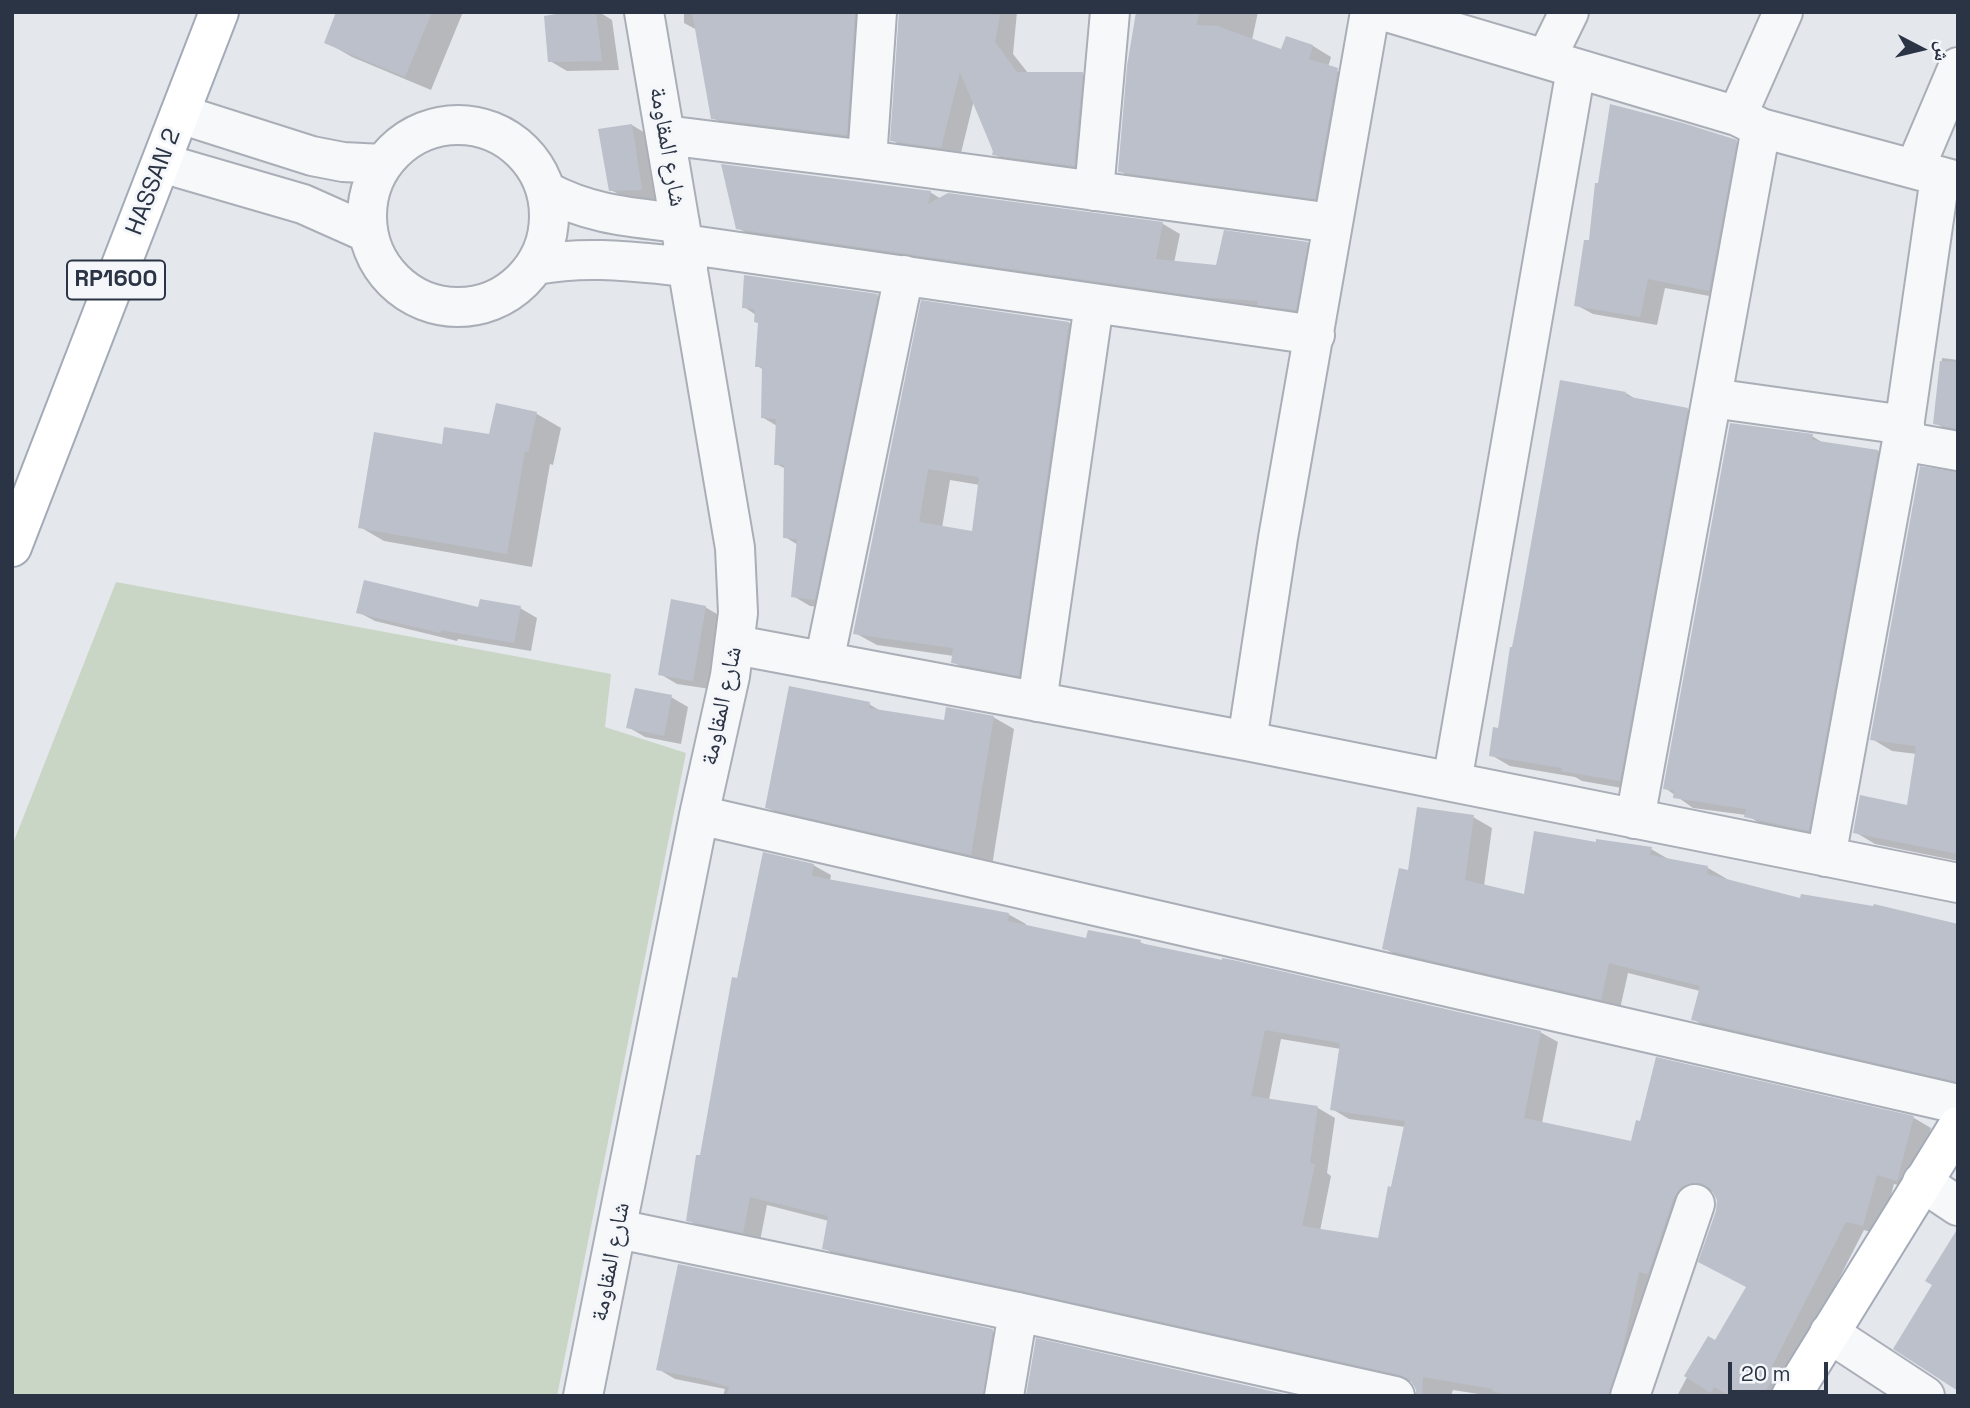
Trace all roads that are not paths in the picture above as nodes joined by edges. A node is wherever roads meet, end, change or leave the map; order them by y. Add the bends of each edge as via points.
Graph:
1 (219, 12) edge
2 (644, 12) edge
3 (877, 12) edge
4 (1110, 12) edge
5 (1370, 12) edge
6 (1387, 12) edge
7 (1569, 12) edge
8 (1783, 12) edge
9 (1561, 64) junction
10 (1958, 67) edge
11 (180, 114) junction
12 (1749, 122) junction
13 (665, 135) junction
14 (867, 160) junction
15 (162, 163) junction
16 (383, 164) junction
17 (1938, 175) edge
18 (547, 191) junction
19 (1094, 191) junction
20 (1332, 223) junction
21 (368, 233) junction
22 (684, 245) junction
23 (536, 265) junction
24 (904, 275) junction
25 (1094, 304) junction
26 (1315, 335) junction
27 (1712, 398) junction
28 (1903, 433) junction
29 (1958, 451) edge
30 (12, 547) edge
31 (736, 645) junction
32 (824, 662) junction
33 (1037, 702) junction
34 (1247, 741) junction
35 (1452, 782) junction
36 (699, 815) junction
37 (1636, 818) junction
38 (1826, 857) junction
39 (1958, 883) edge
40 (1958, 1104) edge
41 (1958, 1126) edge
42 (1922, 1182) junction
43 (1695, 1204) dead end
44 (1958, 1206) edge
45 (618, 1229) junction
46 (1018, 1312) junction
47 (1829, 1333) junction
48 (583, 1396) edge
49 (1003, 1396) edge
50 (1395, 1396) edge
51 (1630, 1396) edge
52 (1791, 1396) edge
53 (1926, 1396) edge

1 - 11 main road, HASSAN 2 / RP1600
2 - 13 street, شارع المقاومة
3 - 14 street
4 - 19 street
5 - 20 street
6 - 9 street
7 - 9 street
8 - 12 street
9 - 12 street
9 - 35 street
10 - 17 street
11 - 15 main road, HASSAN 2 / RP1600
11 - 16 street via 312,156
12 - 17 street
12 - 27 street
13 - 14 street
13 - 22 street, شارع المقاومة
14 - 19 street
15 - 21 street via 303,204
15 - 30 main road, HASSAN 2 / RP1600
16 - 18 street via 403,143 429,129 458,124 488,129 513,143 534,164
16 - 21 street via 372,186
17 - 28 street
18 - 22 street via 570,204
18 - 23 street via 550,216
19 - 20 street
20 - 26 street
21 - 23 street via 377,259 394,281 415,297 441,306 468,307 495,300 518,285
22 - 23 street
22 - 24 street
22 - 31 street, شارع المقاومة via 735,548
24 - 25 street
24 - 32 street
25 - 26 street
25 - 33 street
26 - 34 street
27 - 28 street
27 - 37 street
28 - 29 street
28 - 38 street
31 - 32 street
31 - 36 street, شارع المقاومة
32 - 33 street
33 - 34 street
34 - 35 street
35 - 37 street
36 - 40 street
36 - 45 street, شارع المقاومة
37 - 38 street
38 - 39 street
41 - 42 main road
42 - 44 street
42 - 47 main road
43 - 51 street
45 - 46 street
45 - 48 street, شارع المقاومة
46 - 49 street
46 - 50 street
47 - 52 main road
47 - 53 street

